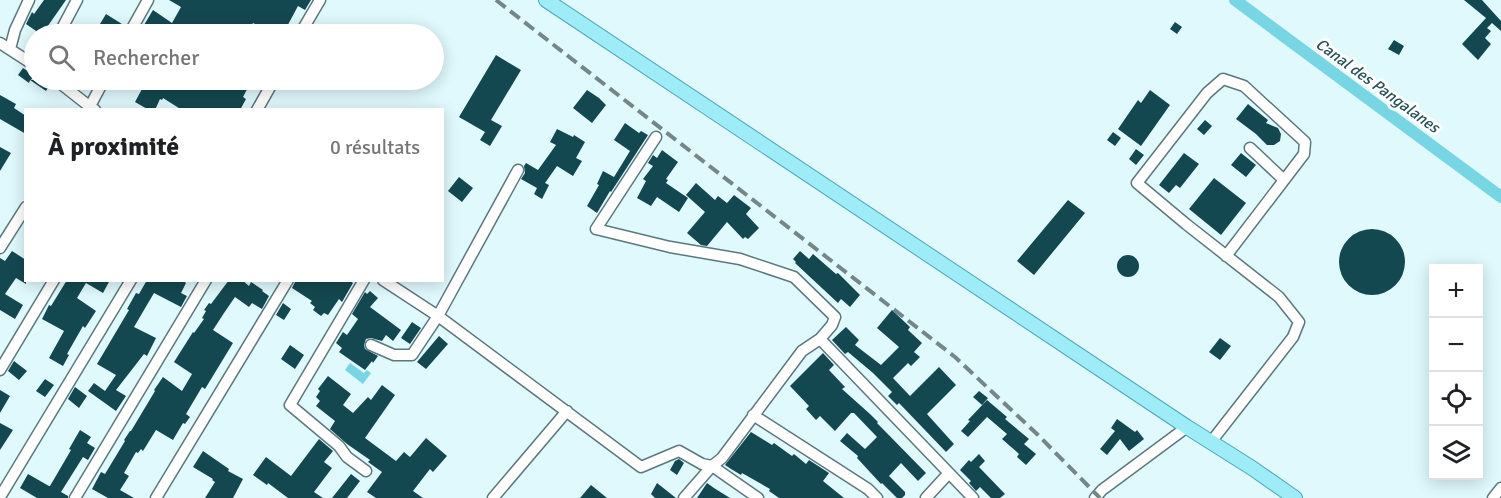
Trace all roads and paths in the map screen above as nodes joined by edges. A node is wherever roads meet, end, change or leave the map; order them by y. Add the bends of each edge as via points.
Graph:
1 (29, 0) edge
2 (77, 0) edge
3 (148, 0) edge
4 (320, 0) edge
5 (546, 0) edge
6 (64, 24) edge
7 (135, 24) edge
8 (306, 24) edge
9 (5, 46) edge
10 (24, 58) edge
11 (68, 90) edge
12 (99, 90) edge
13 (268, 90) edge
14 (91, 108) edge
15 (258, 108) edge
16 (656, 137) dead end
17 (1250, 148) dead end
18 (518, 170) dead end
19 (1284, 180) junction
20 (24, 210) edge
21 (0, 248) edge
22 (1226, 256) junction
23 (53, 282) edge
24 (130, 282) edge
25 (205, 282) edge
26 (287, 282) edge
27 (363, 282) edge
28 (386, 282) edge
29 (438, 316) junction
30 (820, 339) junction
31 (371, 345) dead end
32 (0, 370) edge
33 (567, 411) junction
34 (753, 415) junction
35 (1187, 427) junction
36 (1211, 442) junction
37 (712, 466) junction
38 (366, 471) dead end
39 (949, 473) junction
40 (1501, 488) edge
41 (0, 496) edge
42 (75, 498) edge
43 (156, 498) edge
44 (493, 498) edge
45 (684, 498) edge
46 (758, 498) edge
47 (877, 498) edge
48 (926, 498) edge
49 (973, 498) edge
50 (1095, 498) edge
51 (1295, 498) edge
52 (1493, 498) edge

1 - 9 street
2 - 6 street
3 - 7 street
4 - 8 street
5 - 35 main road
9 - 10 street
11 - 14 street
12 - 14 street
13 - 15 street
16 - 30 street via 596,230 740,259 794,277 835,317
17 - 19 street
18 - 29 street
19 - 22 street
19 - 22 street via 1305,154 1305,142 1244,86 1223,79 1207,93 1137,183
20 - 21 street
22 - 36 street via 1279,297 1299,322 1293,338
23 - 32 street
24 - 41 street
25 - 42 street
26 - 43 street
27 - 38 street via 290,405
28 - 29 street
29 - 31 street via 412,355 394,355
29 - 33 street
30 - 34 street via 802,351
30 - 39 street
33 - 37 street via 641,467 679,451
33 - 44 street
34 - 37 street
34 - 47 street
35 - 36 main road
35 - 50 street
36 - 51 main road
37 - 45 street
37 - 46 street
39 - 48 street
39 - 49 street
40 - 52 street

